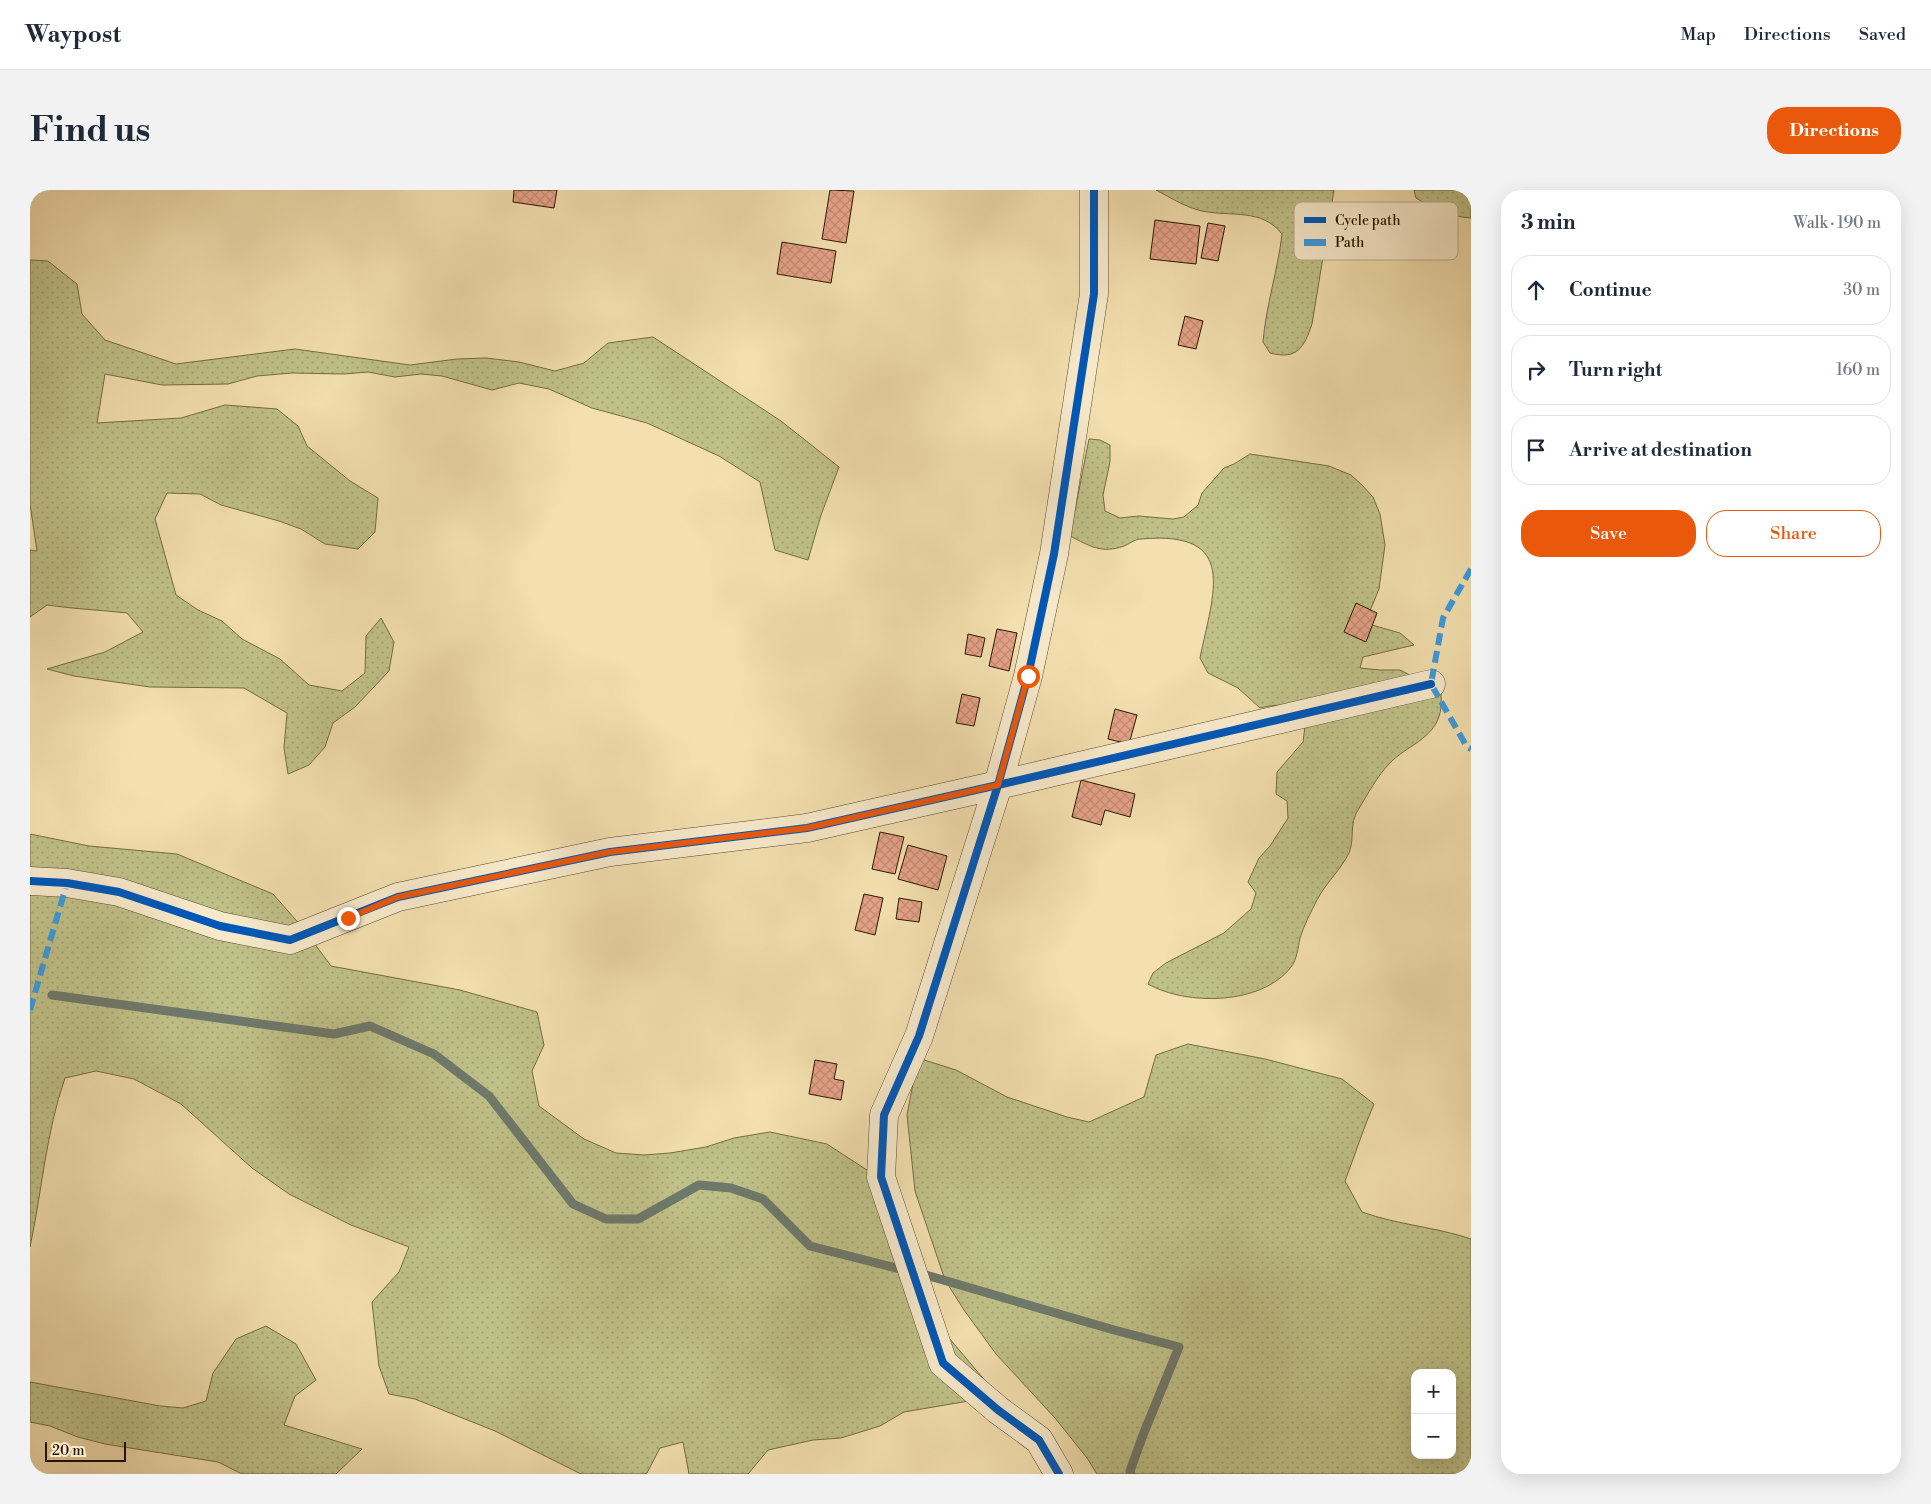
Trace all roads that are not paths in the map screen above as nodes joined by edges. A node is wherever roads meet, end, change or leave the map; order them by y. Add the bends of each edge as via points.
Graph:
1 (1094, 190) edge
2 (1431, 684) dead end
3 (998, 785) junction
4 (30, 880) edge
5 (1059, 1474) edge

1 - 3 street via 1094,294 1065,488 1028,676
2 - 3 street
3 - 4 street via 807,828 610,852 398,897 290,940 220,926 119,892
3 - 5 street via 919,1036 884,1115 881,1177 943,1363 1039,1440

